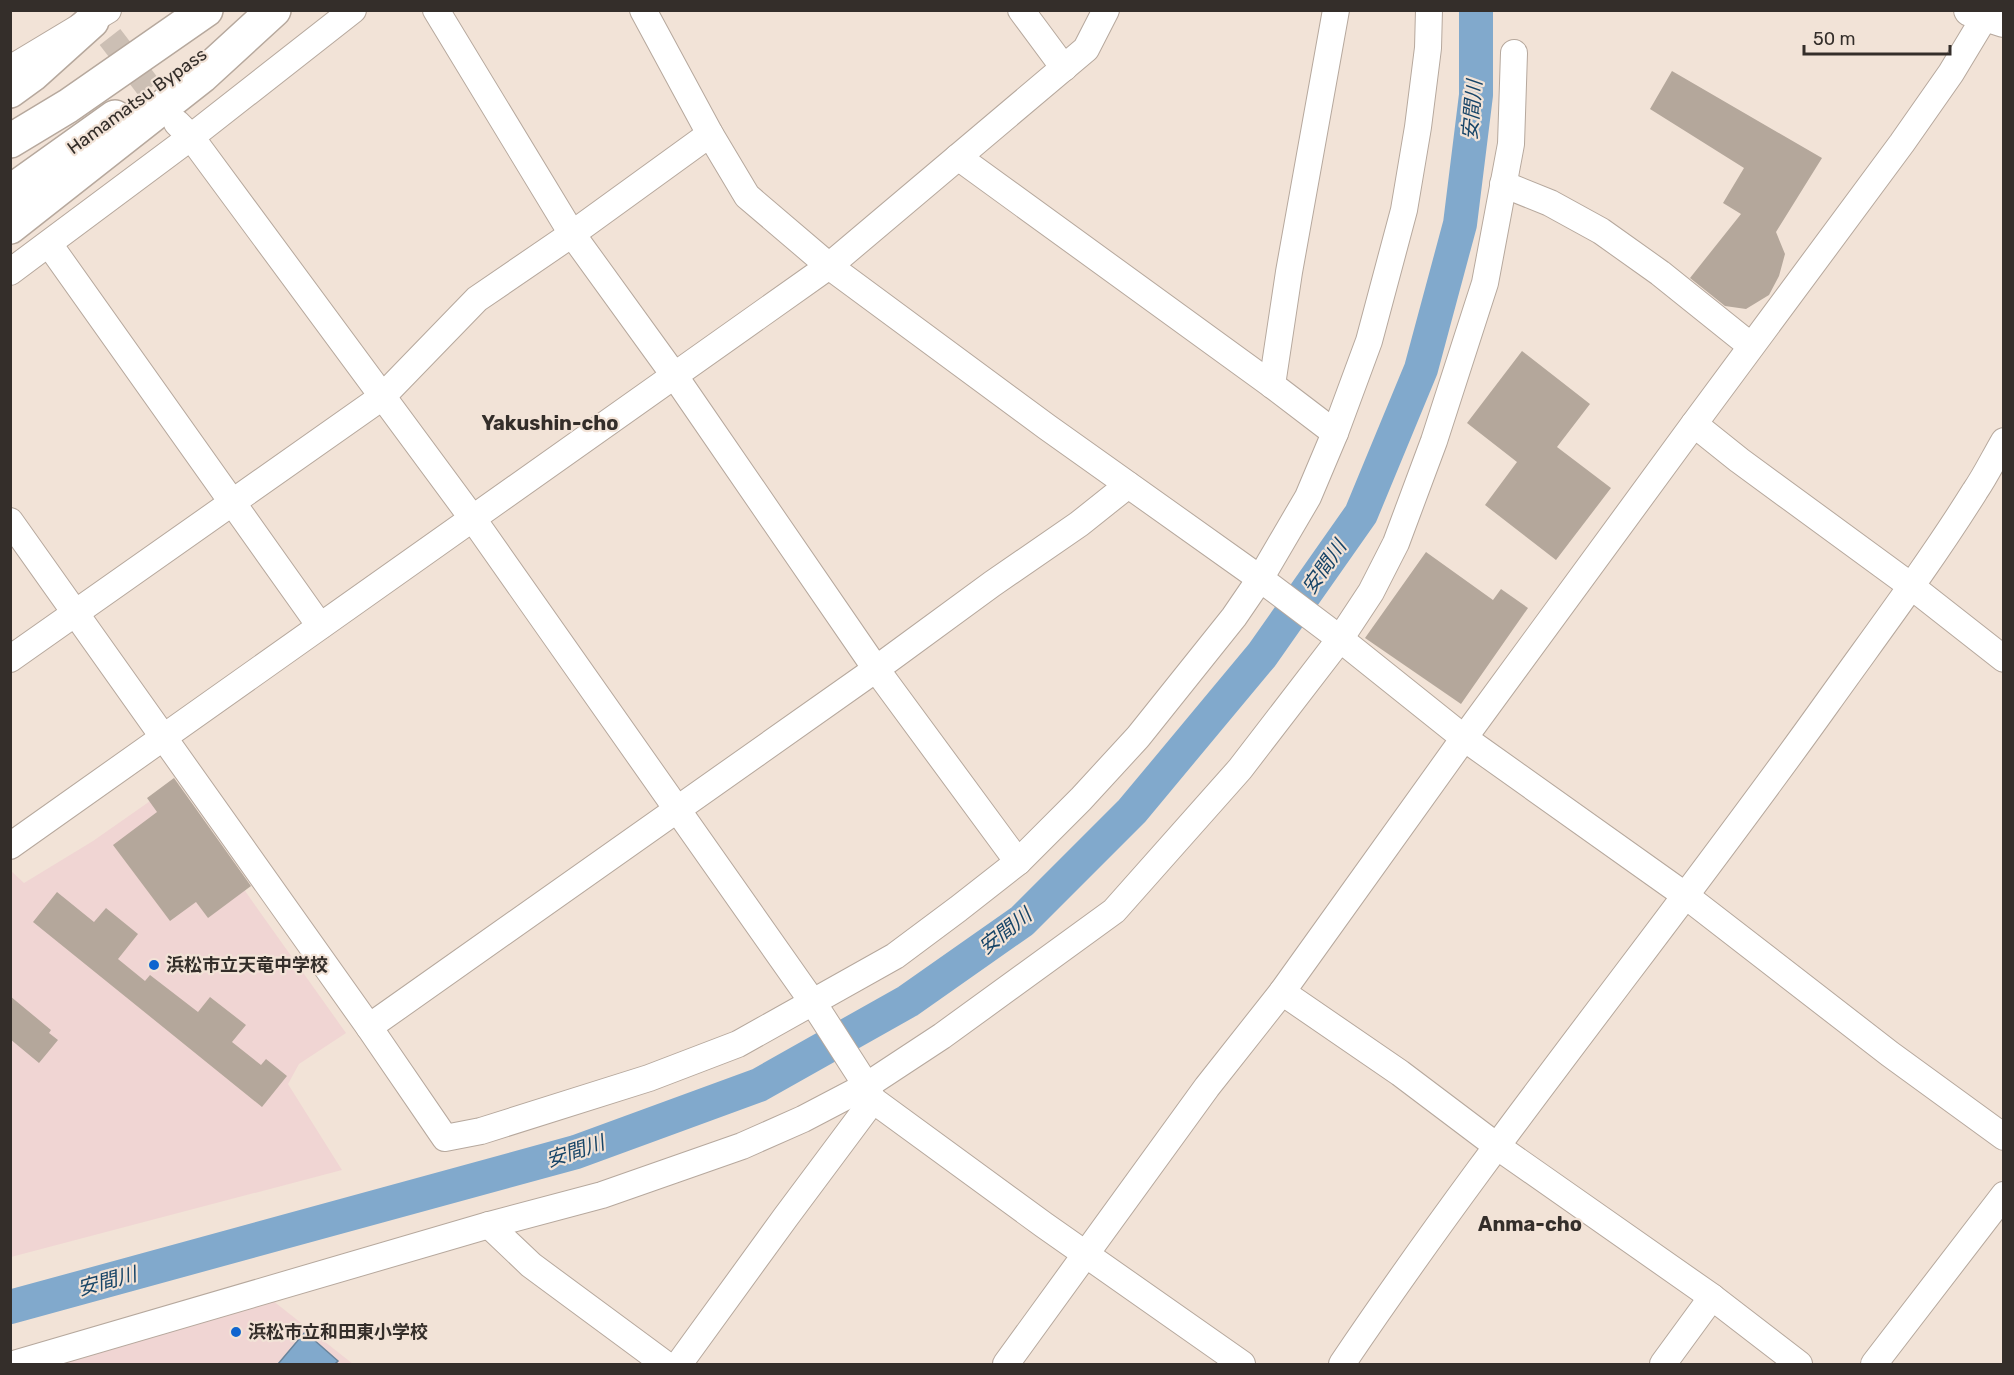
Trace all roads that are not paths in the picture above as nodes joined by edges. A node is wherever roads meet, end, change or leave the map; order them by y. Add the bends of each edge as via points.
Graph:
1 (176, 10) edge
2 (206, 10) edge
3 (263, 10) edge
4 (274, 10) edge
5 (353, 10) edge
6 (436, 10) edge
7 (643, 10) edge
8 (1021, 10) edge
9 (1106, 10) edge
10 (1336, 10) edge
11 (1430, 10) edge
12 (1986, 16) edge
13 (98, 20) edge
14 (1514, 53) dead end
15 (1064, 68) junction
16 (10, 69) edge
17 (10, 91) edge
18 (184, 130) junction
19 (710, 134) junction
20 (10, 139) edge
21 (958, 157) junction
22 (1503, 184) junction
23 (10, 192) edge
24 (10, 227) edge
25 (572, 234) junction
26 (49, 244) junction
27 (829, 266) junction
28 (10, 272) edge
29 (1751, 346) junction
30 (674, 375) junction
31 (1272, 385) junction
32 (382, 397) junction
33 (1694, 424) junction
34 (1335, 433) junction
35 (2004, 441) edge
36 (1128, 485) junction
37 (233, 503) junction
38 (473, 519) junction
39 (10, 520) edge
40 (1261, 580) junction
41 (1911, 585) junction
42 (77, 613) junction
43 (320, 626) junction
44 (1339, 638) junction
45 (10, 659) edge
46 (2004, 659) edge
47 (876, 669) junction
48 (165, 738) junction
49 (1464, 738) junction
50 (678, 808) junction
51 (10, 846) edge
52 (1018, 862) junction
53 (1686, 896) junction
54 (1282, 992) junction
55 (814, 1003) junction
56 (369, 1027) junction
57 (869, 1090) junction
58 (2004, 1137) edge
59 (1498, 1147) junction
60 (2004, 1195) edge
61 (489, 1225) junction
62 (1085, 1254) junction
63 (1713, 1297) junction
64 (14, 1365) edge
65 (665, 1365) edge
66 (680, 1365) edge
67 (1006, 1365) edge
68 (1242, 1365) edge
69 (1342, 1365) edge
70 (1663, 1365) edge
71 (1799, 1365) edge
72 (1874, 1365) edge

1 - 20 highway
2 - 20 highway, Hamamatsu Bypass via 68,106
3 - 23 highway, Hamamatsu Bypass
4 - 24 highway via 202,76
5 - 18 street
6 - 25 street
7 - 19 street
8 - 15 street
9 - 15 street via 1086,49
10 - 31 street
11 - 34 street via 1427,60 1404,210 1368,341
12 - 29 street via 1902,143
13 - 16 street
13 - 17 highway
14 - 22 street via 1511,144
15 - 21 street
18 - 26 street
18 - 32 street
19 - 25 street
19 - 27 street via 747,196
21 - 27 street
21 - 31 street
22 - 29 street via 1550,203 1601,231
22 - 44 street via 1485,284 1434,441 1396,543 1371,592
25 - 30 street
25 - 32 street via 477,300
26 - 28 street
26 - 37 street
27 - 30 street
27 - 36 street
29 - 33 street
30 - 38 street
30 - 47 street
31 - 34 street
32 - 37 street
32 - 38 street
33 - 41 street
33 - 49 street
34 - 40 street via 1308,496
35 - 41 street via 1976,490
36 - 40 street
36 - 47 street
37 - 42 street
37 - 43 street
38 - 43 street
38 - 50 street
39 - 42 street
40 - 44 street
40 - 52 street via 1138,737
41 - 46 street
41 - 53 street
42 - 45 street
42 - 48 street
43 - 48 street
44 - 49 street
44 - 57 street via 1240,769 1114,911
47 - 50 street
47 - 52 street
48 - 51 street
48 - 56 street
49 - 53 street
49 - 54 street
50 - 55 street
50 - 56 street
52 - 55 street via 895,956
53 - 58 street
53 - 59 street
54 - 59 street
54 - 62 street
55 - 56 street via 738,1044 649,1078 481,1131 445,1138
55 - 57 street
57 - 61 street via 742,1146 602,1195
57 - 62 street
57 - 66 street
59 - 63 street
59 - 69 street
60 - 72 street
61 - 64 street
61 - 65 street via 531,1265
62 - 67 street
62 - 68 street
63 - 70 street
63 - 71 street

